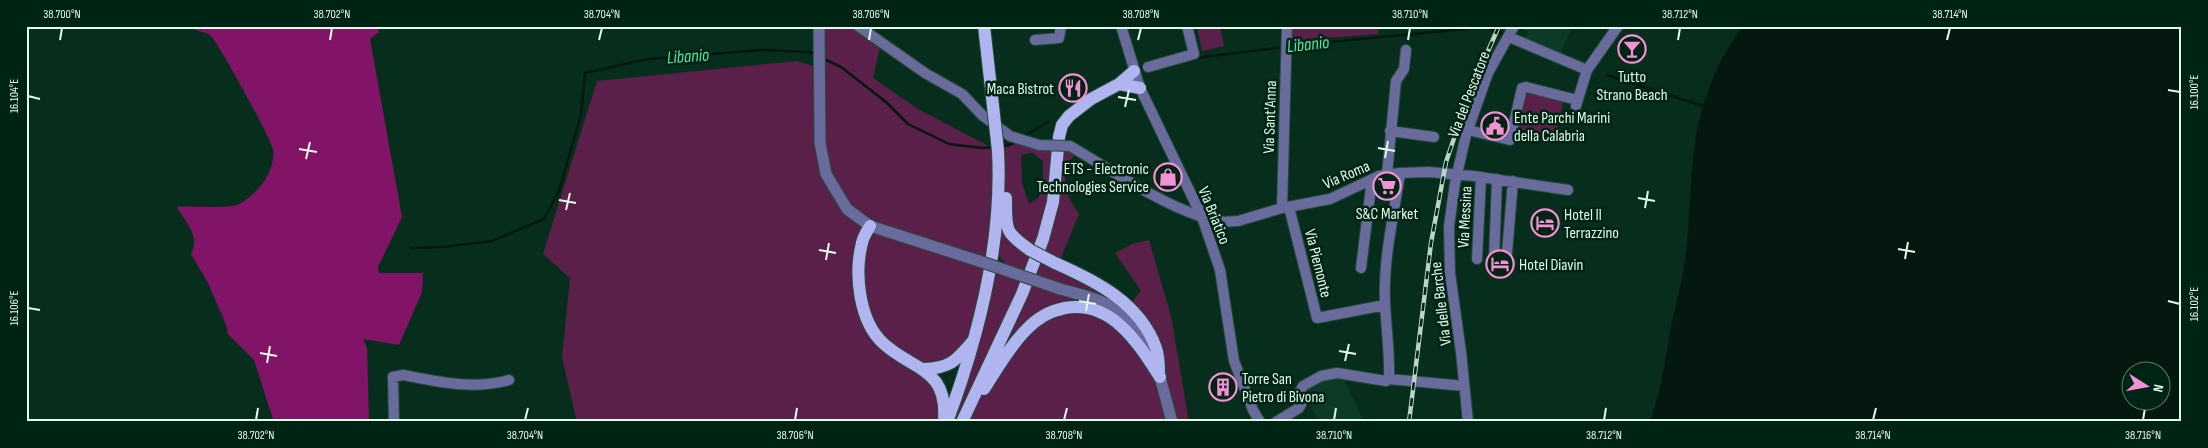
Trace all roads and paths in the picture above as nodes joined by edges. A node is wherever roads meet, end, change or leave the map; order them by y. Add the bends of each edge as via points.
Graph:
1 (820, 26) edge
2 (858, 26) edge
3 (984, 26) edge
4 (1061, 26) edge
5 (1121, 26) edge
6 (1187, 26) edge
7 (1287, 26) edge
8 (1514, 26) edge
9 (1618, 26) edge
10 (1509, 37) junction
11 (1035, 40) dead end
12 (1406, 50) dead end
13 (1148, 67) dead end
14 (1587, 70) junction
15 (1134, 71) junction
16 (1119, 84) junction
17 (1140, 88) junction
18 (1468, 130) junction
19 (1390, 131) junction
20 (1434, 137) dead end
21 (1400, 173) junction
22 (1387, 174) junction
23 (1000, 177) junction
24 (1481, 177) junction
25 (1497, 178) junction
26 (1372, 179) junction
27 (1456, 179) junction
28 (1513, 181) junction
29 (1568, 190) dead end
30 (1286, 208) junction
31 (1201, 213) junction
32 (870, 226) junction
33 (1507, 253) dead end
34 (1477, 259) dead end
35 (1494, 260) dead end
36 (1361, 268) dead end
37 (1385, 305) junction
38 (975, 339) junction
39 (924, 369) junction
40 (1160, 377) junction
41 (1390, 378) junction
42 (509, 380) dead end
43 (1464, 386) junction
44 (963, 420) edge
45 (394, 422) edge
46 (946, 422) edge
47 (1172, 422) edge
48 (1260, 422) edge
49 (1276, 422) edge
50 (1468, 422) edge

1 - 32 street via 820,143 826,174 847,209
2 - 31 street, Via Roma, bridge via 925,73 962,94 982,116 1014,137 1040,145 1070,146 1180,208
3 - 23 main road, bridge
4 - 11 street via 1059,38
5 - 15 street, Via Briatico
6 - 13 street via 1194,54
7 - 30 street, Via Sant'Anna
8 - 10 street, Via del Pescatore
9 - 14 street
10 - 14 street
10 - 18 street, Via del Pescatore via 1488,73
12 - 19 street via 1404,69 1396,81
14 - 18 street via 1577,103 1522,88 1510,140
15 - 16 main road
15 - 17 street, Via Briatico
16 - 17 main road
16 - 44 main road via 1090,99 1062,126 1053,202 1043,239 1022,294
17 - 31 street, Via Briatico
18 - 27 street, Via del Pescatore
19 - 20 street
19 - 22 street
21 - 22 street, Via Roma
21 - 27 street, Via Roma via 1429,172
21 - 37 street via 1389,244
22 - 26 street, Via Roma
23 - 38 main road via 992,258
23 - 40 main road, bridge via 1005,188 1006,225 1012,237 1030,250 1100,285 1140,317 1157,350
24 - 25 street, Via Roma
24 - 27 street, Via Roma
24 - 34 street, Via Messina
25 - 28 street, Via Roma
25 - 35 street
26 - 30 street, Via Roma via 1330,199
26 - 36 street
27 - 43 street, Via delle Barche via 1449,226 1450,273
28 - 29 street, Via Roma
28 - 33 street
30 - 31 street, Via Roma via 1238,222 1223,222
30 - 37 street, Via Piemonte via 1317,318
31 - 48 street, Via Briatico via 1220,270 1234,360
32 - 39 main road via 862,242 859,275 870,327 900,357
32 - 40 street, bridge via 1113,307 1126,316 1144,340
37 - 41 street
38 - 39 main road via 949,365
38 - 46 main road via 965,376
39 - 46 main road via 942,392
40 - 44 main road via 1132,336 1111,317 1088,308 1056,310 1042,316 1025,330
40 - 47 street
41 - 43 street
41 - 49 street via 1386,381 1337,372 1321,376 1303,386 1299,393 1302,402 1299,408
42 - 45 street via 490,385 464,385 403,375 393,377
43 - 50 street, Via delle Barche

